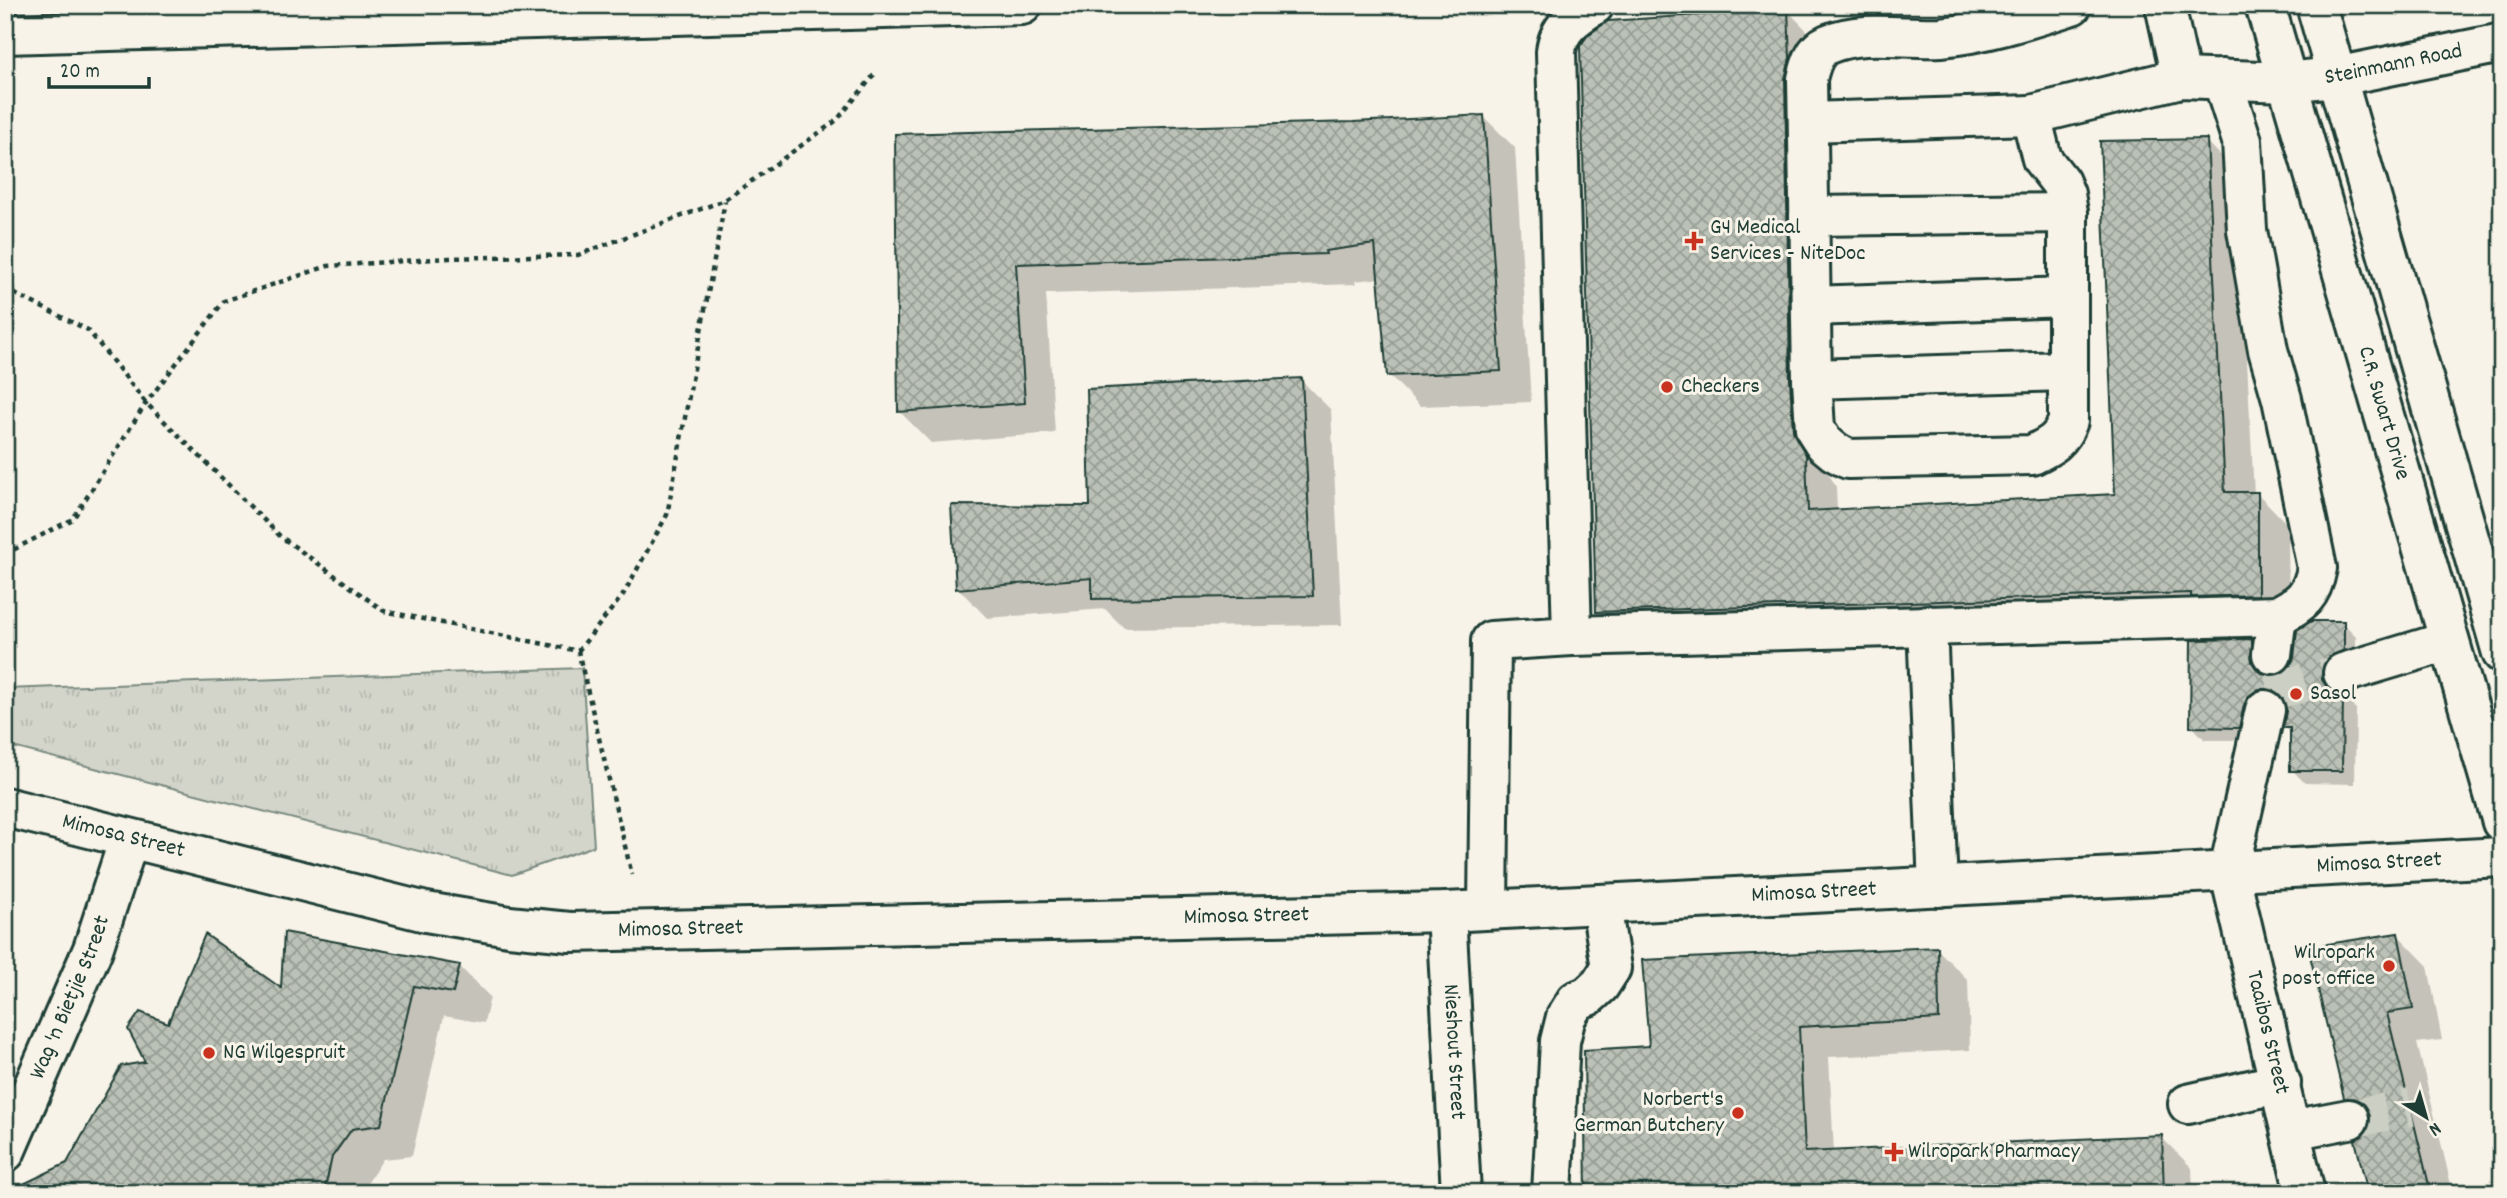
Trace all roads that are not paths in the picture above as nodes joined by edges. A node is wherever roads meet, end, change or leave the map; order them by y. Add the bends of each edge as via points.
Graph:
1 (1022, 5) edge
2 (1594, 5) edge
3 (2072, 5) edge
4 (2165, 5) edge
5 (2265, 5) edge
6 (2316, 5) edge
7 (1890, 21) edge
8 (5, 34) edge
9 (2502, 43) edge
10 (2181, 78) junction
11 (2335, 78) junction
12 (2222, 79) junction
13 (2287, 82) junction
14 (2031, 115) junction
15 (1808, 122) junction
16 (2068, 213) junction
17 (1809, 216) junction
18 (2067, 297) junction
19 (1811, 306) junction
20 (2067, 371) junction
21 (1812, 379) junction
22 (2277, 617) junction
23 (1927, 625) junction
24 (1572, 636) junction
25 (2449, 641) junction
26 (2502, 653) edge
27 (2272, 654) dead end
28 (2343, 673) tunnel mouth
29 (2265, 710) dead end
30 (5, 807) edge
31 (2502, 822) edge
32 (129, 839) junction
33 (2502, 857) edge
34 (2229, 870) junction
35 (1938, 887) junction
36 (1601, 904) junction
37 (1488, 908) junction
38 (1447, 912) junction
39 (2281, 1083) junction
40 (2188, 1104) dead end
41 (2349, 1119) tunnel mouth
42 (2291, 1130) junction
43 (5, 1152) edge
44 (1461, 1193) edge
45 (1552, 1193) edge
46 (2305, 1193) edge

1 - 8 street
2 - 24 street via 1567,24 1557,38 1556,52
3 - 7 street via 1988,31 1939,37
4 - 10 street
5 - 13 street, C.R. Swart Drive
6 - 11 street, C.R. Swart Drive
7 - 15 street via 1826,44 1817,52 1807,79
9 - 11 street, Steinmann Road
10 - 12 street, Steinmann Road
10 - 14 street, Steinmann Road
11 - 13 street, Steinmann Road
11 - 26 street, C.R. Swart Drive
12 - 13 street, Steinmann Road
12 - 22 street via 2242,141 2247,230 2256,282 2317,568 2314,586
13 - 25 street, C.R. Swart Drive
14 - 15 street, Steinmann Road
14 - 16 street via 2042,159 2060,182
15 - 17 street
16 - 17 street
16 - 18 street
17 - 19 street
18 - 19 street
18 - 20 street
19 - 21 street
20 - 21 street
20 - 21 street via 2064,433 2032,455 1848,459 1835,453 1815,429
22 - 23 street
22 - 27 street
23 - 24 street
23 - 35 street
24 - 37 street via 1491,641
25 - 28 street
25 - 31 street, C.R. Swart Drive
29 - 34 street
30 - 32 street, Mimosa Street
32 - 38 street, Mimosa Street via 426,912 570,932
32 - 43 street, Wag 'n Bietjie Street via 93,949
33 - 34 street, Mimosa Street
34 - 35 street, Mimosa Street
34 - 39 street, Taaibos Street
35 - 36 street, Mimosa Street
36 - 37 street, Mimosa Street
36 - 45 street via 1611,968 1566,1017 1560,1041
37 - 38 street, Mimosa Street
38 - 44 street, Nieshout Street
39 - 40 street
39 - 42 street, Taaibos Street
41 - 42 street
42 - 46 street, Taaibos Street

